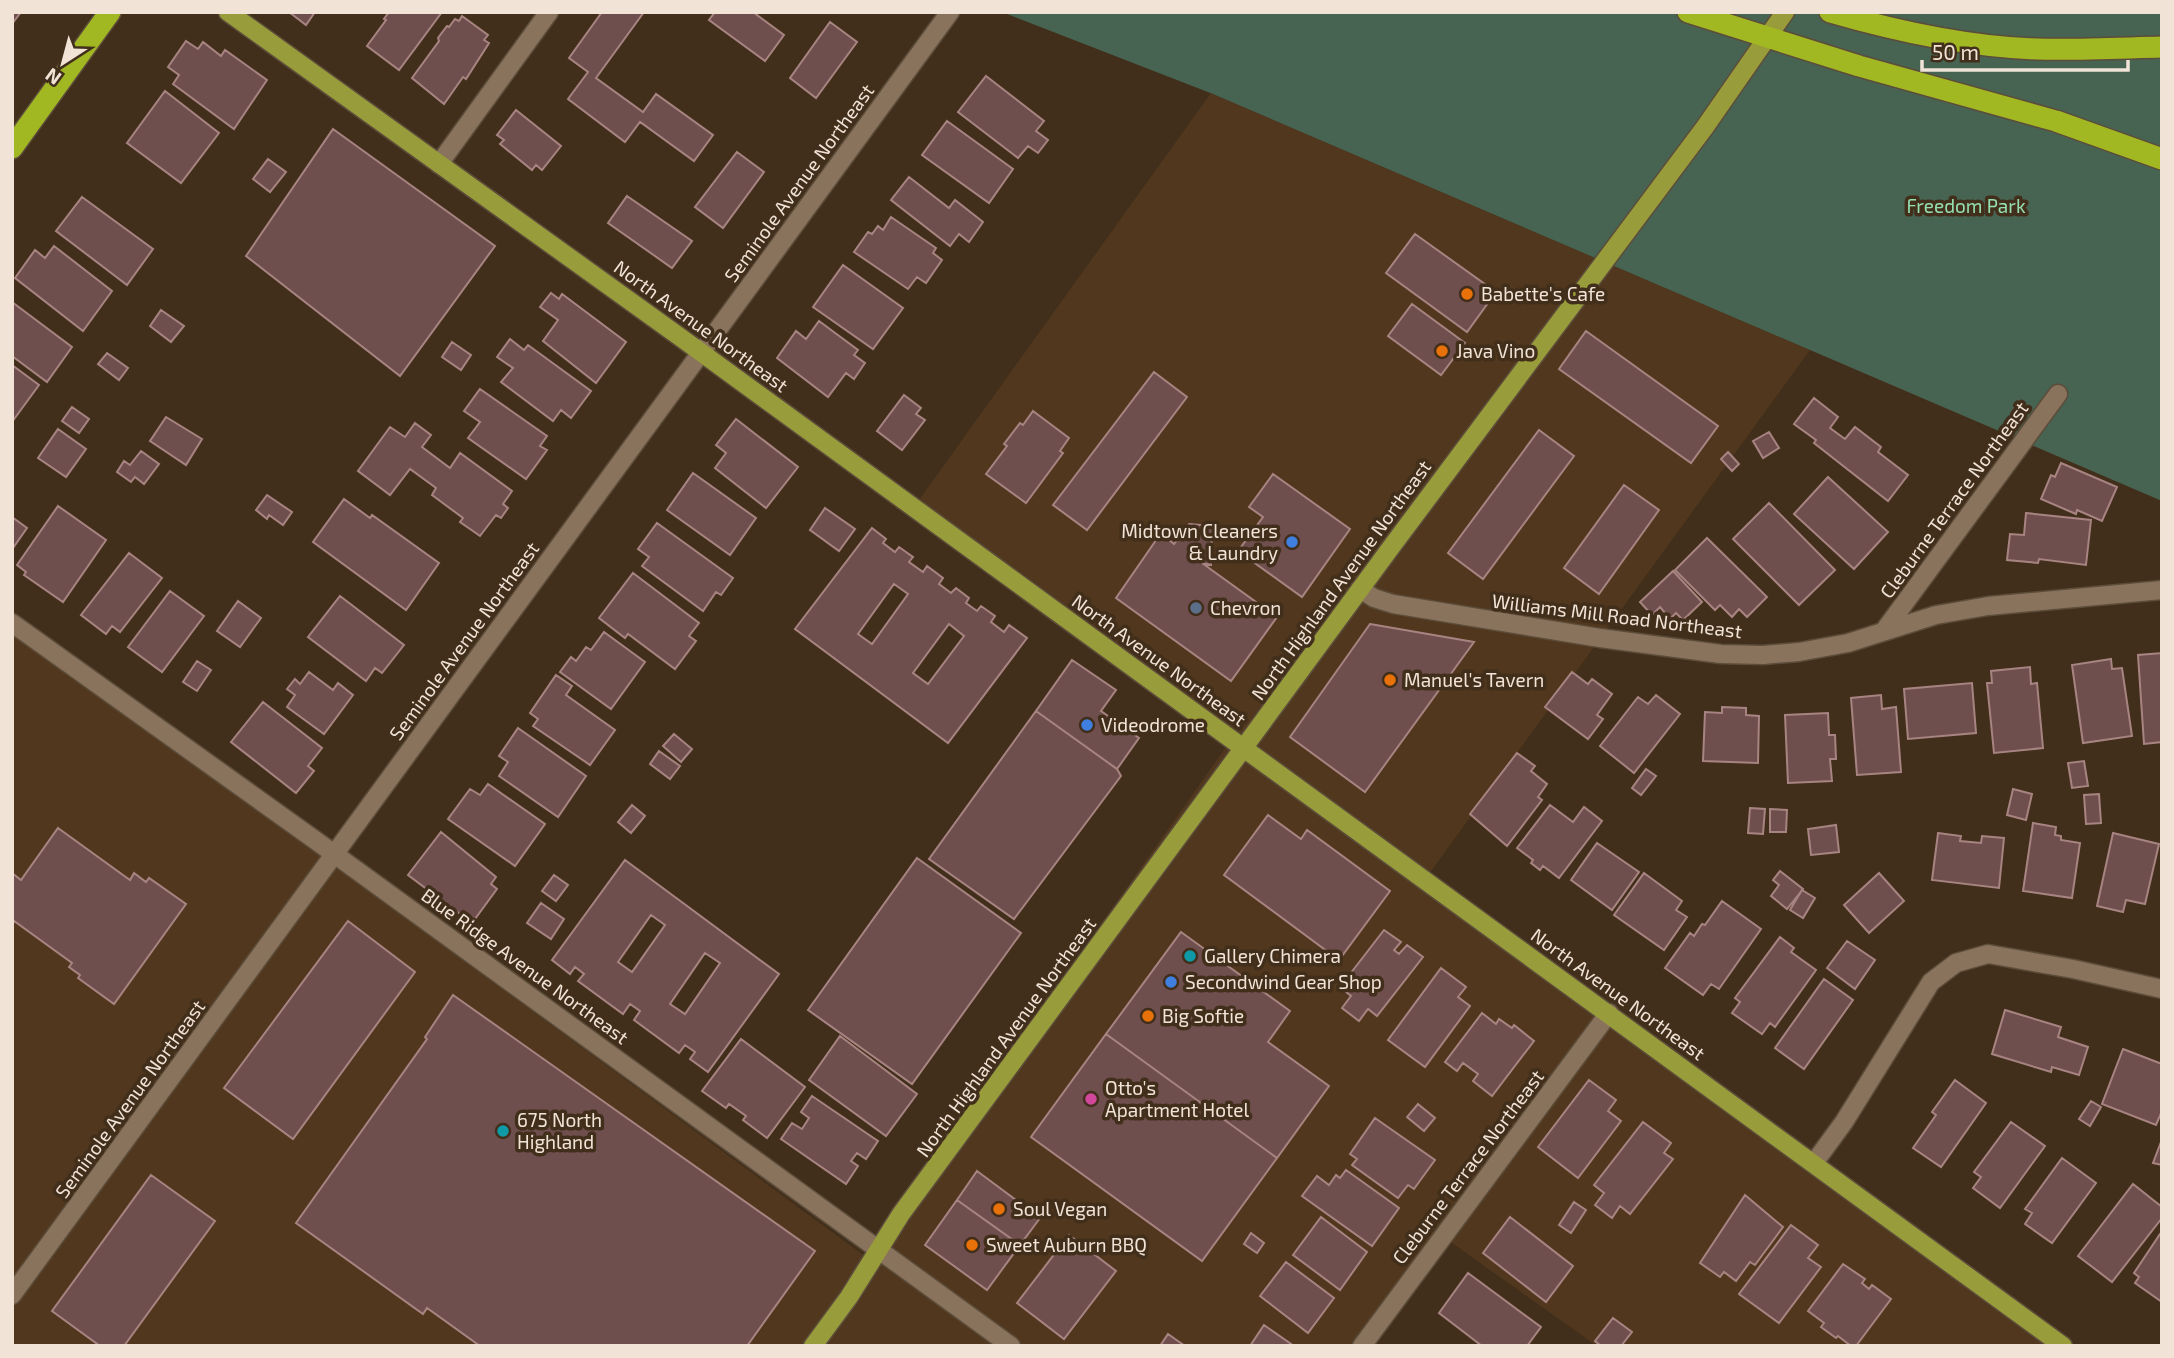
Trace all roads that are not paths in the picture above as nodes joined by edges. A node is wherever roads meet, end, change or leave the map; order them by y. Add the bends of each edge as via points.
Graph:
1 (110, 12) edge
2 (228, 12) edge
3 (549, 12) edge
4 (950, 12) edge
5 (1688, 12) edge
6 (1785, 12) edge
7 (1830, 12) edge
8 (1768, 38) junction
9 (2162, 47) edge
10 (12, 148) edge
11 (2162, 159) edge
12 (439, 164) junction
13 (702, 353) junction
14 (2058, 394) dead end
15 (1360, 589) junction
16 (2162, 590) edge
17 (12, 624) edge
18 (1884, 631) junction
19 (1244, 747) junction
20 (335, 854) junction
21 (2162, 989) edge
22 (1609, 1013) junction
23 (1814, 1163) junction
24 (880, 1248) junction
25 (12, 1295) edge
26 (813, 1346) edge
27 (1011, 1346) edge
28 (1362, 1346) edge
29 (2063, 1346) edge

1 - 10 highway
2 - 12 main road, North Avenue Northeast
3 - 12 street
4 - 13 street, Seminole Avenue Northeast
5 - 8 highway
6 - 8 main road, North Highland Avenue Northeast
7 - 9 highway via 1951,40 2034,49
8 - 11 highway via 2056,121
8 - 15 main road, North Highland Avenue Northeast
12 - 13 main road, North Avenue Northeast
13 - 19 main road, North Avenue Northeast
13 - 20 street, Seminole Avenue Northeast
14 - 18 street, Cleburne Terrace Northeast
15 - 18 street, Williams Mill Road Northeast via 1393,604 1721,654 1799,652
15 - 19 main road, North Highland Avenue Northeast
16 - 18 street, Williams Mill Road Northeast via 1988,606
17 - 20 street, Blue Ridge Avenue Northeast
19 - 22 main road, North Avenue Northeast
19 - 24 main road, North Highland Avenue Northeast
20 - 24 street, Blue Ridge Avenue Northeast
20 - 25 street, Seminole Avenue Northeast
21 - 23 street via 1988,954 1956,962 1931,982
22 - 23 main road, North Avenue Northeast
22 - 28 street, Cleburne Terrace Northeast
23 - 29 main road, North Avenue Northeast
24 - 26 main road, North Highland Avenue Northeast
24 - 27 street, Blue Ridge Avenue Northeast

